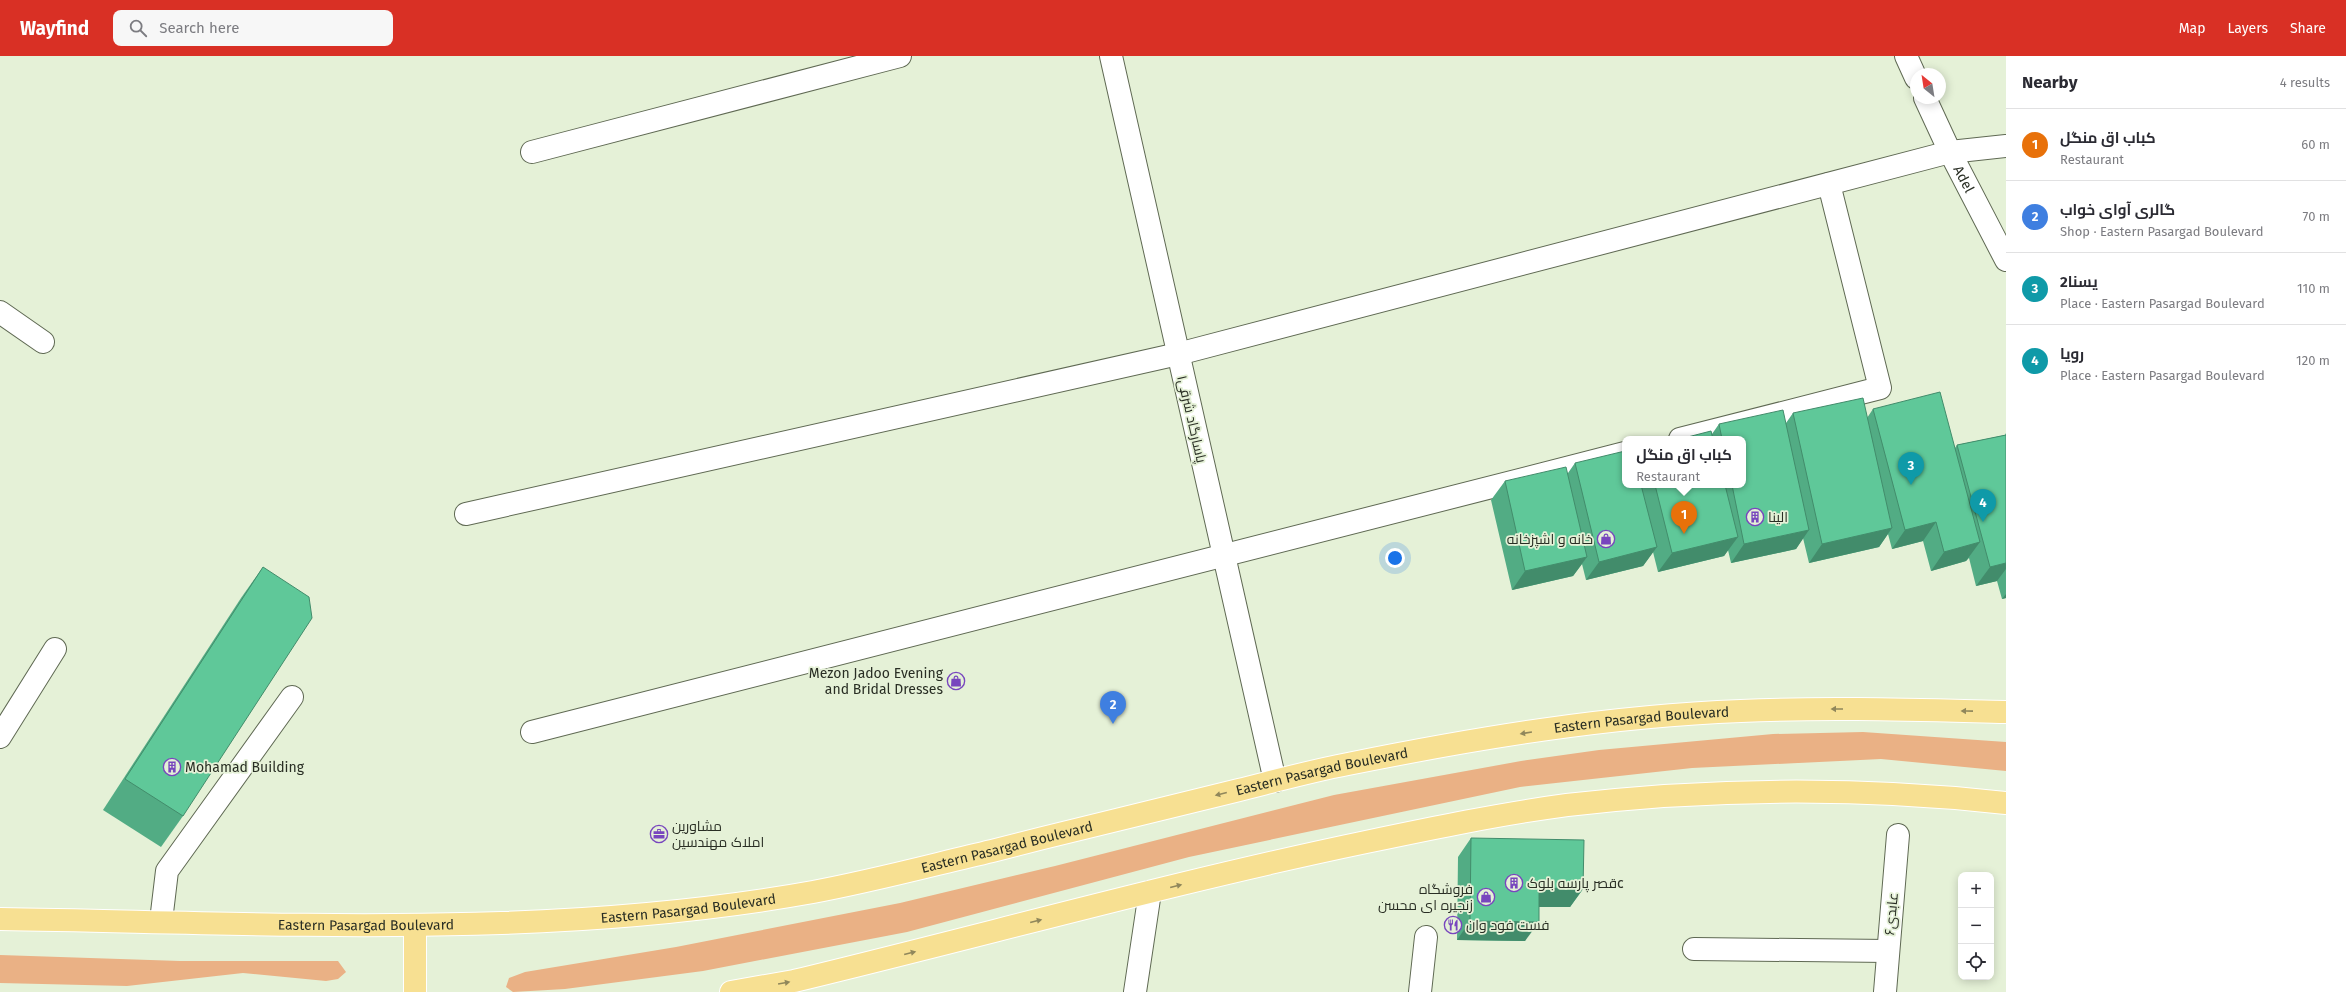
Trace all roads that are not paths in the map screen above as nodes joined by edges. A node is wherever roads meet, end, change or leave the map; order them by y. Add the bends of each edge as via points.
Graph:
1 (900, 56) edge
2 (1111, 56) edge
3 (1906, 56) edge
4 (1911, 68) edge
5 (1928, 104) edge
6 (2006, 146) edge
7 (532, 152) dead end
8 (1950, 152) junction
9 (1829, 184) junction
10 (2006, 260) edge
11 (0, 312) edge
12 (43, 342) dead end
13 (1178, 354) junction
14 (1692, 436) edge
15 (1622, 454) edge
16 (466, 514) dead end
17 (1224, 556) junction
18 (55, 648) dead end
19 (292, 697) dead end
20 (2006, 712) edge
21 (532, 732) dead end
22 (0, 737) edge
23 (1275, 781) junction
24 (2006, 803) edge
25 (1898, 835) dead end
26 (1150, 892) junction
27 (0, 919) edge
28 (161, 921) junction
29 (415, 925) junction
30 (1426, 937) dead end
31 (1694, 949) dead end
32 (1888, 951) junction
33 (415, 992) edge
34 (731, 992) edge
35 (1135, 992) edge
36 (1420, 992) edge
37 (1885, 992) edge

1 - 7 street
2 - 13 street, پاسارگاد شرقی۱
3 - 4 street
5 - 8 street, Adel
6 - 8 street
8 - 9 street
8 - 10 street, Adel
9 - 13 street
9 - 14 street via 1880,388
11 - 12 street
13 - 16 street
13 - 17 street, پاسارگاد شرقی۱
15 - 17 street
17 - 21 street
17 - 23 street, پاسارگاد شرقی۱
18 - 22 street
19 - 28 street via 167,871
20 -> 23 main road, Eastern Pasargad Boulevard via 1835,709 1738,711 1642,718 1563,727 1456,744 1344,764
23 -> 29 main road, Eastern Pasargad Boulevard via 813,892 624,916 535,923
26 -> 24 main road via 1270,862 1456,824 1572,805 1661,796 1791,790 1927,795
25 - 32 street, عابدی۶
34 -> 26 main road via 794,982
26 - 35 street
27 - 28 main road, Eastern Pasargad Boulevard
28 - 29 main road, Eastern Pasargad Boulevard
29 - 33 main road
30 - 36 street
31 - 32 street
32 - 37 street, عابدی۶

